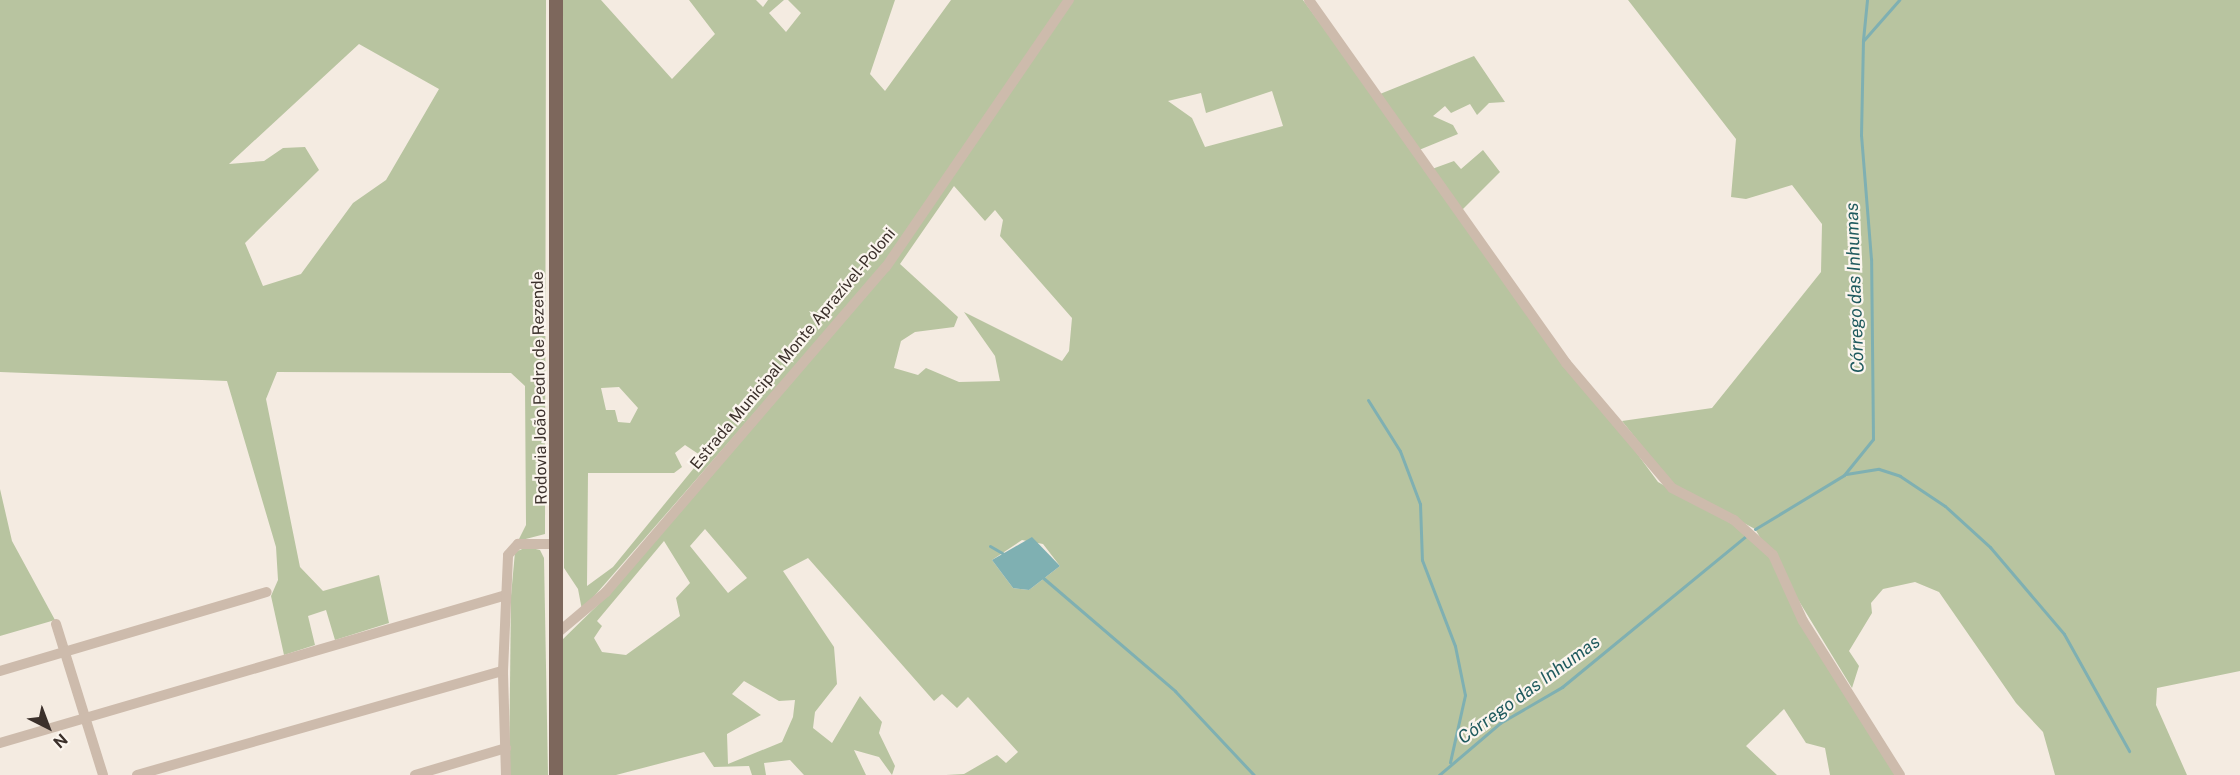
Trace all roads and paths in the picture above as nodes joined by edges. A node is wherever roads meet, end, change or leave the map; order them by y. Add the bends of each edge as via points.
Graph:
1 (556, 0) edge
2 (1069, 0) edge
3 (1309, 0) edge
4 (558, 544) junction
5 (267, 592) dead end
6 (506, 595) junction
7 (56, 624) dead end
8 (555, 635) junction
9 (64, 653) junction
10 (0, 671) edge
11 (502, 671) junction
12 (84, 718) junction
13 (0, 743) edge
14 (506, 747) junction
15 (419, 774) edge
16 (103, 775) edge
17 (137, 775) edge
18 (506, 775) edge
19 (556, 775) edge
20 (1900, 775) edge

1 - 4 main road, Rodovia João Pedro de Rezende
2 - 8 street, Estrada Municipal Monte Aprazível-Poloni via 886,267 606,592
3 - 20 street via 1566,363 1664,480 1734,520 1773,555 1803,621
4 - 6 street via 513,546
4 - 8 main road, Rodovia João Pedro de Rezende
5 - 9 street
6 - 11 street
6 - 12 street
7 - 9 street
8 - 19 main road, Rodovia João Pedro de Rezende
9 - 10 street
9 - 12 street
11 - 14 street
11 - 17 street
12 - 13 street
12 - 16 street
14 - 15 street
14 - 18 street

